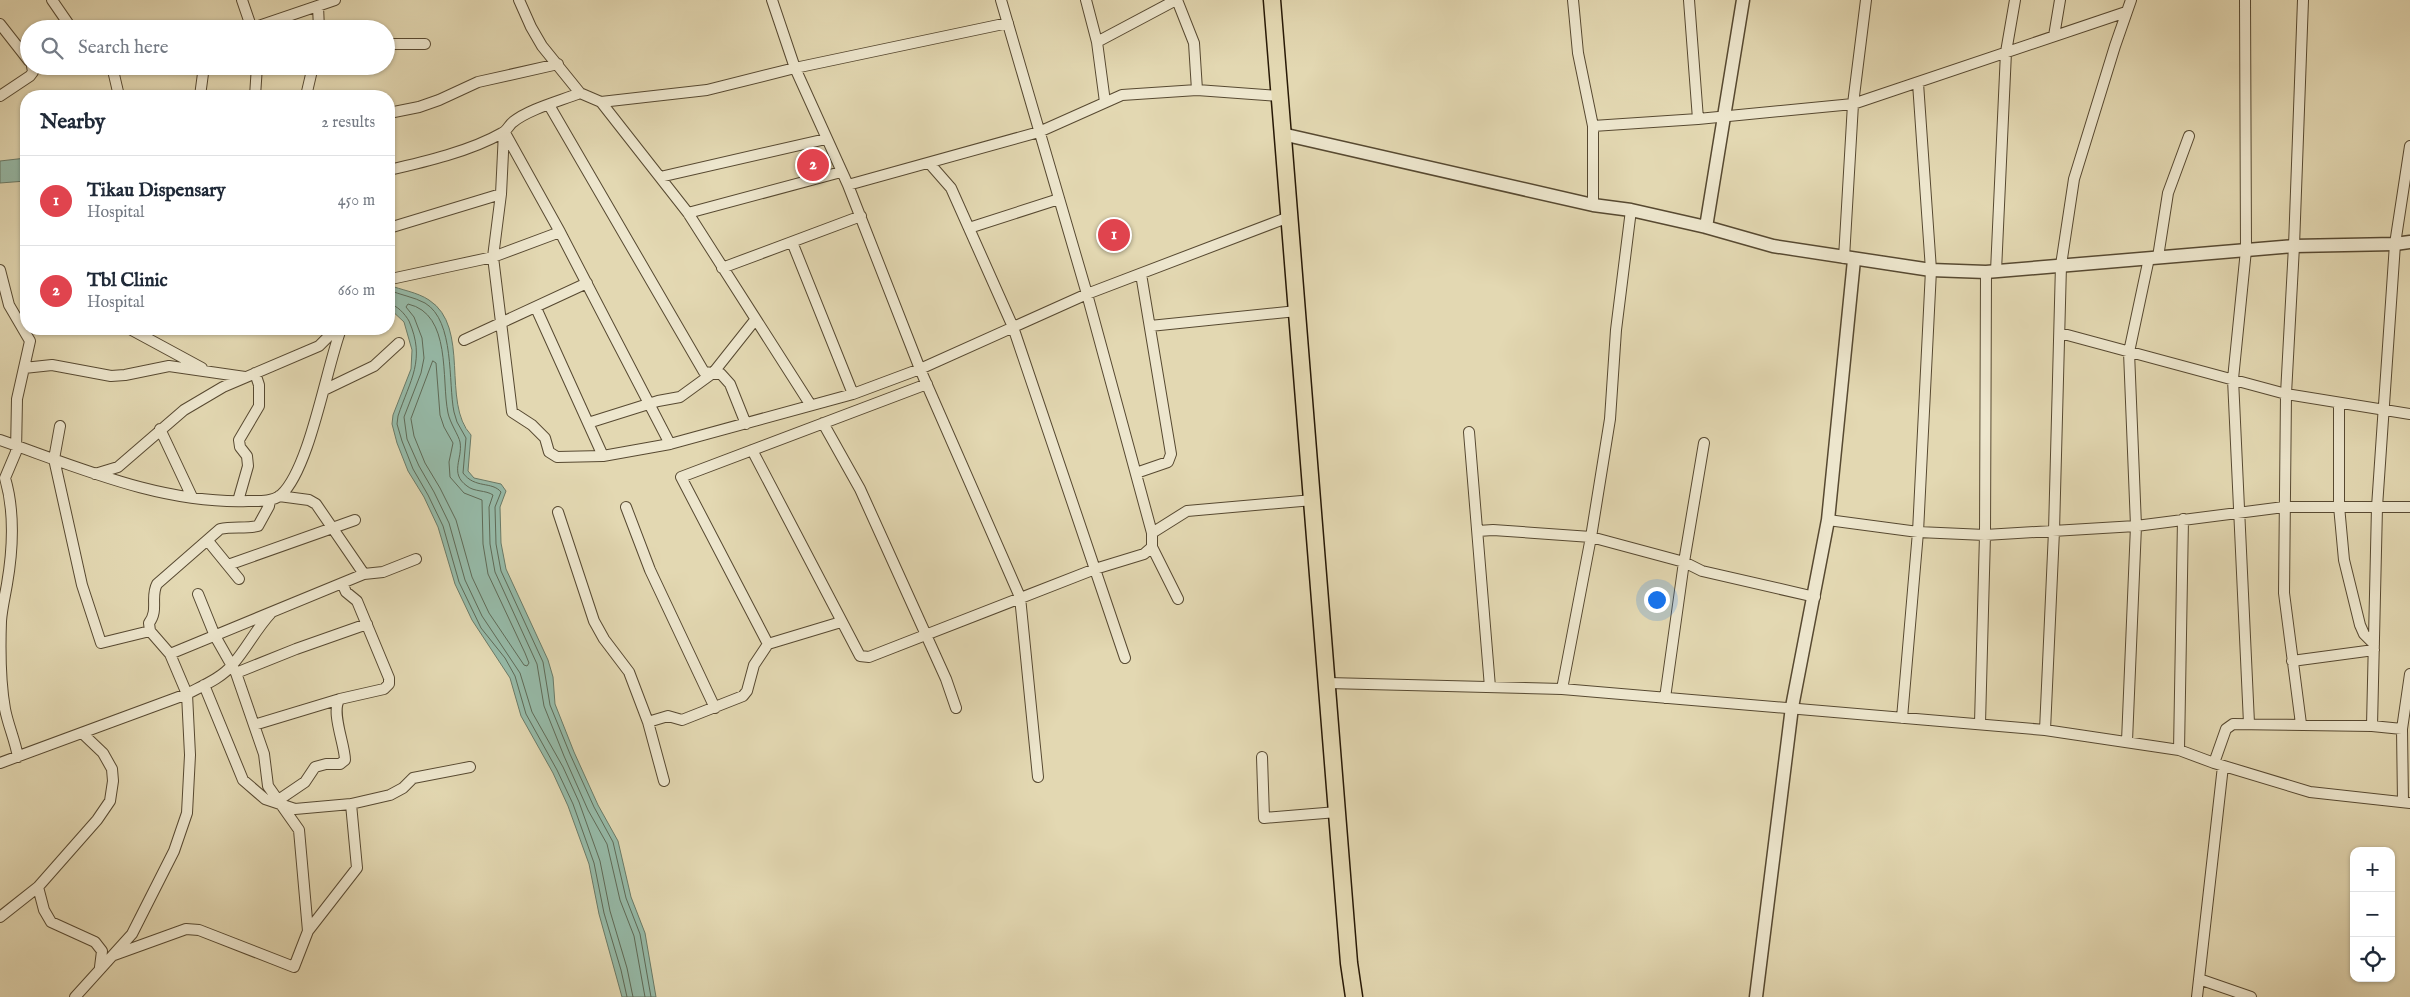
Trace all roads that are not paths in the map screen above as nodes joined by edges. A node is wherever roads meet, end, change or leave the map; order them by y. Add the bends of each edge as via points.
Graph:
1 (242, 0) edge
2 (335, 0) edge
3 (519, 0) edge
4 (772, 0) edge
5 (1001, 0) edge
6 (1086, 0) edge
7 (1177, 0) edge
8 (1272, 0) edge
9 (1573, 0) edge
10 (1689, 0) edge
11 (1743, 0) edge
12 (1866, 0) edge
13 (2015, 0) edge
14 (2060, 0) edge
15 (2131, 0) edge
16 (2245, 0) edge
17 (2303, 0) edge
18 (54, 1) edge
19 (318, 6) junction
20 (2126, 12) junction
21 (66, 20) edge
22 (248, 20) edge
23 (277, 20) edge
24 (318, 20) edge
25 (1008, 23) junction
26 (0, 24) edge
27 (2054, 36) junction
28 (1097, 42) junction
29 (395, 44) edge
30 (425, 44) dead end
31 (20, 50) edge
32 (2006, 52) junction
33 (558, 64) junction
34 (795, 68) junction
35 (31, 75) edge
36 (112, 75) edge
37 (203, 75) edge
38 (257, 75) edge
39 (310, 75) edge
40 (1918, 83) junction
41 (117, 90) edge
42 (201, 90) edge
43 (256, 90) edge
44 (307, 90) edge
45 (1196, 90) junction
46 (580, 93) junction
47 (0, 96) edge
48 (1279, 96) junction
49 (601, 102) junction
50 (1105, 102) junction
51 (1853, 104) junction
52 (549, 106) junction
53 (395, 111) edge
54 (1724, 116) junction
55 (1698, 119) junction
56 (1593, 126) junction
57 (504, 132) junction
58 (1039, 132) junction
59 (1282, 134) junction
60 (2189, 136) dead end
61 (826, 139) junction
62 (2410, 146) edge
63 (930, 164) junction
64 (395, 168) edge
65 (841, 172) junction
66 (660, 177) junction
67 (848, 185) junction
68 (501, 194) junction
69 (1059, 199) junction
70 (1593, 205) junction
71 (1631, 210) junction
72 (688, 213) junction
73 (860, 216) junction
74 (1289, 217) junction
75 (395, 226) edge
76 (1706, 227) junction
77 (969, 228) junction
78 (560, 232) junction
79 (792, 242) junction
80 (2410, 242) edge
81 (2395, 244) junction
82 (2294, 246) junction
83 (2246, 250) junction
84 (493, 256) junction
85 (2153, 258) junction
86 (1849, 259) junction
87 (2061, 265) junction
88 (722, 268) junction
89 (0, 270) edge
90 (1931, 270) junction
91 (1991, 271) junction
92 (1141, 274) junction
93 (395, 278) edge
94 (587, 283) junction
95 (1088, 294) junction
96 (536, 308) junction
97 (1297, 310) junction
98 (755, 320) junction
99 (20, 324) edge
100 (502, 324) junction
101 (1150, 326) junction
102 (1013, 327) junction
103 (2060, 333) junction
104 (26, 335) edge
105 (141, 335) edge
106 (330, 335) edge
107 (339, 335) edge
108 (464, 340) dead end
109 (399, 343) dead end
110 (2129, 352) junction
111 (24, 368) junction
112 (920, 369) junction
113 (210, 372) junction
114 (713, 373) junction
115 (251, 375) junction
116 (2233, 379) junction
117 (927, 384) junction
118 (324, 390) junction
119 (853, 394) junction
120 (2286, 394) junction
121 (2339, 403) junction
122 (650, 404) junction
123 (810, 404) junction
124 (2384, 410) junction
125 (2410, 414) edge
126 (588, 423) junction
127 (823, 423) junction
128 (746, 424) junction
129 (60, 426) dead end
130 (160, 429) junction
131 (1469, 432) dead end
132 (0, 440) edge
133 (1704, 443) dead end
134 (670, 444) junction
135 (15, 446) junction
136 (752, 450) junction
137 (603, 456) junction
138 (54, 459) junction
139 (1136, 473) junction
140 (95, 474) junction
141 (192, 497) junction
142 (274, 498) junction
143 (1312, 500) junction
144 (238, 501) junction
145 (2339, 506) junction
146 (626, 507) dead end
147 (2284, 507) junction
148 (2376, 507) junction
149 (2410, 507) edge
150 (2239, 511) junction
151 (558, 512) dead end
152 (2182, 519) junction
153 (355, 520) dead end
154 (1828, 520) junction
155 (2136, 526) junction
156 (332, 528) junction
157 (1478, 531) junction
158 (2054, 531) junction
159 (1918, 532) junction
160 (1152, 533) junction
161 (1985, 535) junction
162 (1591, 537) junction
163 (208, 541) junction
164 (1152, 547) junction
165 (416, 559) dead end
166 (1684, 562) junction
167 (228, 565) junction
168 (1095, 569) junction
169 (364, 574) junction
170 (239, 580) dead end
171 (4, 581) edge
172 (342, 583) junction
173 (198, 594) dead end
174 (1020, 597) junction
175 (1815, 597) junction
176 (1178, 599) dead end
177 (271, 613) junction
178 (841, 622) junction
179 (367, 624) junction
180 (150, 631) junction
181 (926, 633) junction
182 (215, 636) junction
183 (768, 644) junction
184 (2374, 647) junction
185 (170, 654) junction
186 (1125, 658) dead end
187 (2292, 661) junction
188 (234, 669) junction
189 (2410, 674) edge
190 (1328, 683) junction
191 (204, 685) junction
192 (1490, 687) junction
193 (1562, 689) junction
194 (186, 694) junction
195 (1665, 698) junction
196 (340, 699) junction
197 (1792, 707) junction
198 (714, 708) junction
199 (956, 708) dead end
200 (2407, 708) edge
201 (1902, 718) junction
202 (648, 722) junction
203 (1980, 723) junction
204 (2249, 723) junction
205 (2301, 724) junction
206 (254, 725) junction
207 (2372, 726) junction
208 (2402, 729) junction
209 (2045, 730) junction
210 (82, 733) junction
211 (2127, 741) junction
212 (2179, 750) junction
213 (18, 756) junction
214 (1262, 757) dead end
215 (0, 763) edge
216 (2218, 765) junction
217 (470, 767) dead end
218 (1038, 778) dead end
219 (664, 781) dead end
220 (278, 802) junction
221 (2406, 802) edge
222 (351, 804) junction
223 (1337, 812) junction
224 (38, 887) junction
225 (0, 917) edge
226 (308, 931) junction
227 (111, 956) junction
228 (100, 967) junction
229 (2199, 978) junction
230 (75, 997) edge
231 (1354, 997) edge
232 (1756, 997) edge
233 (2197, 997) edge
234 (2251, 997) edge

1 - 22 street
2 - 19 street
3 - 33 street via 542,46
4 - 34 street
5 - 25 street
6 - 28 street
7 - 28 street
7 - 45 street via 1194,43
8 - 48 main road
9 - 56 street via 1578,53
10 - 55 street
11 - 54 street
12 - 51 street
13 - 32 street
14 - 27 street
15 - 20 street
16 - 83 street
17 - 82 street
18 - 21 street
19 - 23 street
19 - 24 street
20 - 27 street
20 - 87 street via 2074,179
25 - 34 street
25 - 58 street
26 - 31 street
27 - 32 street
28 - 50 street
29 - 30 street
32 - 40 street
32 - 91 street
33 - 46 street
33 - 53 street via 478,82 432,103
34 - 49 street via 707,90
34 - 61 street
35 - 47 street
36 - 41 street
37 - 42 street
38 - 43 street
39 - 44 street
40 - 51 street
40 - 90 street
45 - 48 street
45 - 50 street via 1141,92
46 - 49 street
46 - 52 street
48 - 59 main road
49 - 66 street
50 - 58 street
51 - 54 street
51 - 86 street
52 - 57 street via 512,123
52 - 114 street via 704,372
54 - 55 street
54 - 76 street
55 - 56 street
56 - 70 street
57 - 64 street via 468,147
57 - 68 street
57 - 78 street
58 - 63 street
58 - 69 street
59 - 70 street
59 - 74 main road
60 - 85 street via 2168,193
61 - 65 street
61 - 66 street
62 - 81 street
63 - 67 street
63 - 77 street via 951,188
65 - 67 street
65 - 72 street
66 - 72 street
67 - 73 street
68 - 75 street
68 - 84 street
69 - 77 street
69 - 95 street
70 - 71 street
71 - 76 street
71 - 162 street via 1616,330 1610,419
72 - 88 street
73 - 79 street
73 - 112 street
74 - 92 street
74 - 97 main road
76 - 86 street via 1774,246
77 - 102 street
78 - 84 street
78 - 94 street
79 - 88 street
79 - 119 street
80 - 81 street
81 - 82 street
81 - 124 street
82 - 83 street
82 - 120 street
83 - 85 street
83 - 116 street
84 - 93 street
84 - 100 street
85 - 87 street
85 - 110 street
86 - 90 street
86 - 154 street
87 - 91 street
87 - 103 street
88 - 98 street
89 - 99 street via 9,305
90 - 91 street
90 - 159 street
91 - 161 street
92 - 95 street
92 - 101 street
94 - 96 street
94 - 122 street
95 - 102 street
95 - 139 street
96 - 100 street
96 - 126 street
97 - 101 street
97 - 143 main road
98 - 114 street
98 - 123 street
100 - 108 street
100 - 137 street via 512,412 532,425 544,438 549,452 557,457
101 - 139 street via 1171,454 1168,462
102 - 112 street
102 - 168 street
103 - 110 street
103 - 158 street
104 - 111 street via 30,341
105 - 113 street
106 - 115 street via 319,346
107 - 118 street
109 - 118 street via 374,366
110 - 116 street
110 - 155 street
111 - 113 street via 52,365 111,376 169,366
111 - 135 street via 17,400
112 - 117 street
112 - 119 street
113 - 115 street
114 - 122 street via 680,397
114 - 128 street via 721,374 730,384
115 - 130 street via 184,410
115 - 144 street via 259,385 259,406 239,440 248,466
116 - 120 street
116 - 150 street
117 - 127 street
117 - 174 street
118 - 142 street via 296,474
119 - 123 street
120 - 121 street
120 - 147 street
121 - 124 street
121 - 145 street
122 - 126 street
122 - 134 street
123 - 128 street
124 - 125 street
124 - 148 street
126 - 137 street
127 - 136 street
127 - 181 street via 860,489
128 - 134 street
129 - 138 street
130 - 140 street via 133,456 118,466
130 - 141 street
131 - 157 street
132 - 135 street
133 - 166 street
134 - 137 street
135 - 138 street
135 - 171 street via 16,452 5,478 11,498 12,531
136 - 178 street
136 - 183 street via 682,477
138 - 140 street
138 - 180 street via 82,585 101,643
139 - 160 street
140 - 141 street via 155,492
141 - 144 street
142 - 144 street
142 - 156 street via 309,500 316,504
142 - 163 street via 258,526 220,529
143 - 160 street via 1187,511
143 - 190 main road
145 - 147 street
145 - 148 street
145 - 184 street via 2346,570 2360,625
146 - 198 street via 650,570
147 - 150 street
147 - 187 street via 2284,593
148 - 149 street
148 - 184 street
150 - 152 street
150 - 204 street
151 - 202 street via 594,621 629,672
152 - 155 street
152 - 212 street
153 - 156 street
154 - 159 street
154 - 175 street
155 - 158 street
155 - 211 street
156 - 167 street
156 - 169 street
157 - 162 street
157 - 192 street
158 - 161 street
158 - 209 street
159 - 161 street
159 - 201 street
160 - 164 street
161 - 203 street
162 - 166 street
162 - 193 street
163 - 167 street
163 - 180 street via 157,584
164 - 168 street via 1144,554
164 - 176 street
165 - 169 street via 383,572
166 - 175 street via 1702,571
166 - 195 street
167 - 170 street
168 - 174 street
168 - 186 street
169 - 172 street
171 - 213 street via 1,658 5,709
172 - 177 street
172 - 179 street via 346,592 357,601
173 - 182 street
174 - 181 street
174 - 218 street
175 - 197 street
177 - 182 street
177 - 188 street via 258,627
178 - 181 street via 860,656 869,657
178 - 183 street
179 - 188 street
179 - 196 street via 389,684
180 - 185 street
181 - 199 street
182 - 185 street
182 - 188 street
183 - 198 street via 754,665 743,696
184 - 187 street
184 - 207 street
185 - 194 street
187 - 205 street
188 - 191 street
188 - 206 street
189 - 200 street
190 - 192 street
190 - 223 main road
191 - 194 street
191 - 220 street via 243,780 265,799
192 - 193 street
193 - 195 street
194 - 210 street
194 - 227 street via 190,755 187,813 154,894 132,934
195 - 197 street
196 - 206 street
196 - 220 street via 337,714 345,760 340,764 315,767 305,782
197 - 201 street
197 - 232 street
198 - 202 street via 682,720 668,716
200 - 208 street
201 - 203 street
202 - 219 street
203 - 209 street
204 - 205 street
204 - 216 street via 2232,724 2226,729
205 - 207 street
206 - 220 street via 264,754 268,786
207 - 208 street
208 - 221 street
209 - 211 street
210 - 213 street
210 - 224 street via 103,752 112,769 110,801
211 - 212 street
212 - 216 street
213 - 215 street
214 - 223 street via 1264,818
216 - 221 street via 2310,792
216 - 229 street
217 - 222 street via 413,778 390,795
220 - 222 street via 295,809
220 - 226 street via 299,830
222 - 226 street via 357,868
223 - 231 main road
224 - 225 street
224 - 228 street via 51,922 95,942 102,951
226 - 227 street via 294,967 199,930 186,929
227 - 228 street
228 - 230 street
229 - 233 street
229 - 234 street

